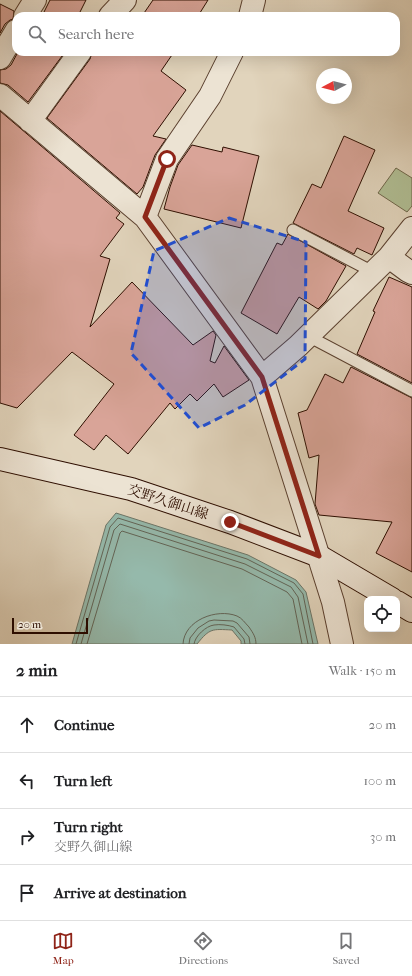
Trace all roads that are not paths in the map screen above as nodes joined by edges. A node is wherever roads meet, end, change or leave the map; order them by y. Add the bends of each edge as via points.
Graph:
1 (35, 0) edge
2 (125, 0) edge
3 (254, 0) edge
4 (28, 12) edge
5 (114, 12) edge
6 (251, 12) edge
7 (12, 38) edge
8 (77, 56) edge
9 (230, 56) edge
10 (0, 58) edge
11 (0, 95) edge
12 (30, 121) junction
13 (145, 217) junction
14 (412, 228) edge
15 (293, 230) dead end
16 (389, 257) junction
17 (373, 272) junction
18 (412, 273) edge
19 (308, 336) junction
20 (262, 377) junction
21 (412, 391) edge
22 (0, 459) edge
23 (319, 556) junction
24 (387, 596) edge
25 (400, 604) edge
26 (412, 611) edge
27 (342, 644) edge

1 - 4 street
2 - 5 street
3 - 6 street
7 - 10 street
8 - 12 street
9 - 13 street via 210,96 167,159
11 - 12 street
12 - 13 street
13 - 20 street
14 - 16 street
15 - 17 lane
16 - 17 street
16 - 18 street
17 - 19 street
19 - 20 street
19 - 21 lane
20 - 23 street
22 - 23 street, 交野久御山線 via 131,489 230,522
23 - 24 street, 交野久御山線
23 - 27 street
25 - 26 street

